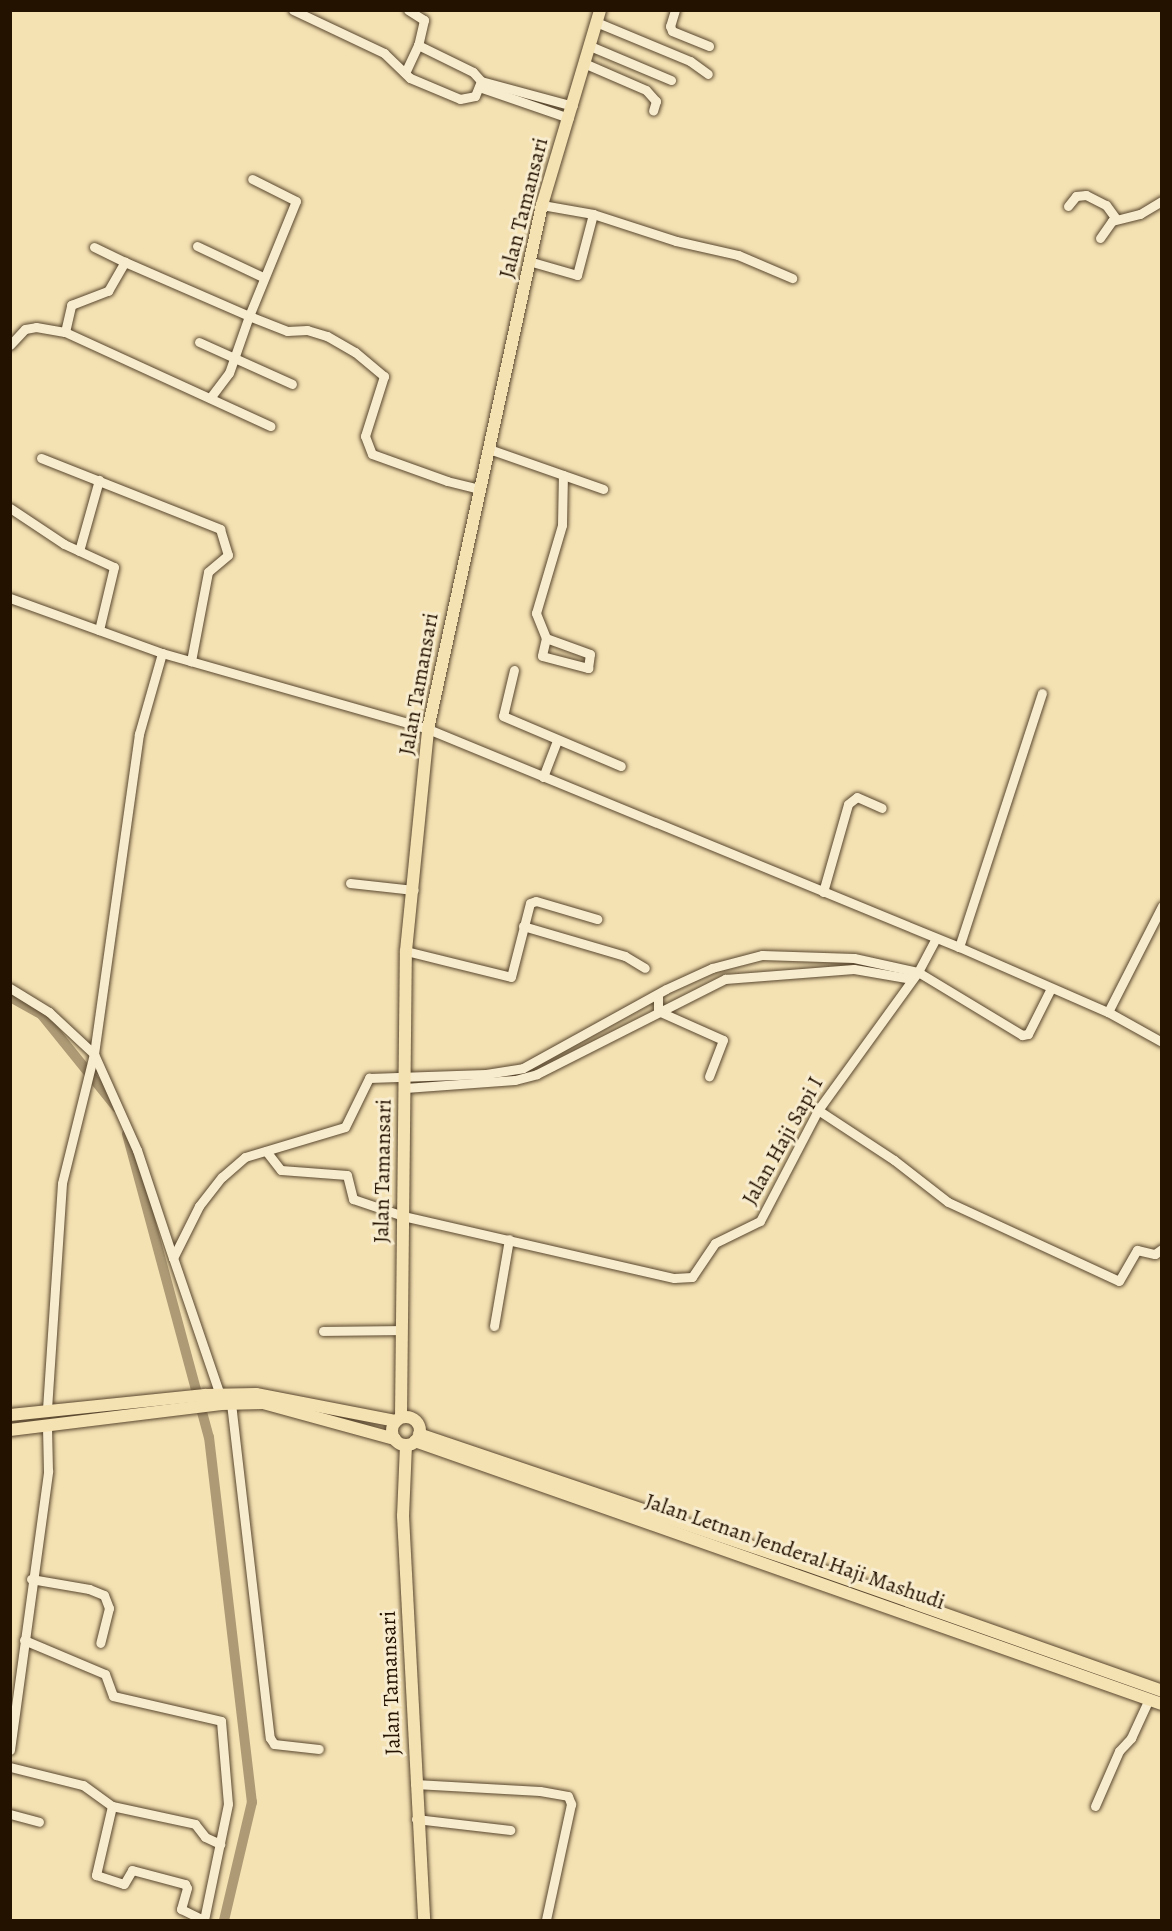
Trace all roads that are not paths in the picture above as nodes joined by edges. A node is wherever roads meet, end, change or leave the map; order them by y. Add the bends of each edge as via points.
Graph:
1 (293, 10) edge
2 (408, 10) edge
3 (675, 10) edge
4 (316, 15) edge
5 (598, 16) edge
6 (418, 45) junction
7 (590, 46) junction
8 (709, 46) dead end
9 (586, 64) junction
10 (405, 72) junction
11 (708, 74) dead end
12 (671, 80) dead end
13 (480, 84) junction
14 (653, 111) dead end
15 (571, 112) junction
16 (252, 179) dead end
17 (1161, 201) edge
18 (542, 205) junction
19 (1068, 206) dead end
20 (593, 214) junction
21 (1116, 219) junction
22 (1100, 238) dead end
23 (197, 246) dead end
24 (94, 248) dead end
25 (125, 262) junction
26 (532, 262) junction
27 (263, 277) junction
28 (792, 278) dead end
29 (249, 316) junction
30 (65, 332) junction
31 (199, 342) dead end
32 (10, 345) edge
33 (235, 359) junction
34 (292, 384) dead end
35 (210, 398) junction
36 (270, 426) dead end
37 (489, 449) junction
38 (41, 458) dead end
39 (563, 475) junction
40 (99, 480) junction
41 (480, 489) junction
42 (603, 489) dead end
43 (10, 508) edge
44 (79, 551) junction
45 (10, 598) edge
46 (99, 630) junction
47 (546, 638) junction
48 (162, 653) junction
49 (191, 661) junction
50 (514, 670) dead end
51 (1042, 693) dead end
52 (428, 729) junction
53 (557, 741) junction
54 (621, 766) dead end
55 (543, 777) junction
56 (882, 808) dead end
57 (350, 883) dead end
58 (414, 890) junction
59 (823, 892) junction
60 (1161, 906) edge
61 (597, 920) dead end
62 (523, 926) junction
63 (936, 938) junction
64 (959, 947) junction
65 (406, 951) junction
66 (645, 968) dead end
67 (915, 975) junction
68 (10, 988) edge
69 (1052, 988) junction
70 (658, 994) junction
71 (658, 1011) junction
72 (1108, 1012) junction
73 (1161, 1042) edge
74 (93, 1058) junction
75 (709, 1076) dead end
76 (405, 1084) junction
77 (818, 1110) junction
78 (266, 1150) junction
79 (403, 1216) junction
80 (509, 1239) junction
81 (1161, 1250) edge
82 (173, 1258) junction
83 (494, 1326) dead end
84 (323, 1330) dead end
85 (402, 1330) junction
86 (222, 1399) junction
87 (158, 1400) junction
88 (191, 1402) junction
89 (47, 1409) junction
90 (160, 1413) junction
91 (10, 1415) edge
92 (399, 1419) junction
93 (47, 1426) junction
94 (10, 1430) edge
95 (409, 1440) junction
96 (31, 1580) junction
97 (927, 1614) junction
98 (24, 1640) junction
99 (100, 1642) dead end
100 (1161, 1691) edge
101 (1149, 1699) junction
102 (1161, 1704) edge
103 (320, 1749) dead end
104 (10, 1750) edge
105 (10, 1767) edge
106 (416, 1784) junction
107 (112, 1806) junction
108 (1095, 1806) dead end
109 (10, 1814) edge
110 (416, 1819) junction
111 (39, 1822) dead end
112 (510, 1830) dead end
113 (220, 1844) junction
114 (204, 1920) edge
115 (424, 1920) edge
116 (546, 1920) edge

1 - 4 street
2 - 6 street via 424,20
3 - 8 street via 672,31
4 - 10 street via 384,53
5 - 7 main road, Jalan Tamansari
5 - 11 street via 690,61
6 - 10 street
6 - 13 street via 473,72
7 - 9 main road, Jalan Tamansari
7 - 12 street
9 - 14 street via 646,90 656,101
9 - 15 main road, Jalan Tamansari
10 - 13 street via 460,99 475,96
13 - 15 street
15 - 18 main road, Jalan Tamansari
16 - 27 street via 297,201
17 - 21 street via 1140,214
18 - 20 street
18 - 26 main road, Jalan Tamansari
19 - 21 street via 1076,196 1086,195 1106,205
20 - 26 street via 577,275
20 - 28 street via 676,241 738,255
21 - 22 street
23 - 27 street
24 - 25 street
25 - 29 street
25 - 30 street via 108,291 71,305 66,313
26 - 37 main road, Jalan Tamansari
27 - 29 street
29 - 33 street
29 - 41 street via 287,331 307,330 327,336 381,372 384,382 365,436 372,454 436,478
30 - 32 street via 26,329
30 - 35 street
31 - 33 street
33 - 34 street
33 - 35 street
35 - 36 street
37 - 39 street
37 - 41 main road, Jalan Tamansari
38 - 40 street
39 - 42 street
39 - 47 street via 562,525 536,613
40 - 44 street
40 - 49 street via 216,526 224,536 228,557 208,572
41 - 52 main road, Jalan Tamansari
43 - 44 street
44 - 46 street via 114,567
45 - 46 street
46 - 48 street
47 - 47 street via 542,656 588,668 590,654
48 - 49 street
48 - 74 street via 139,734
49 - 52 street
50 - 53 street via 503,716
51 - 64 street
52 - 55 street
52 - 58 main road, Jalan Tamansari
53 - 54 street
53 - 55 street
55 - 59 street
56 - 59 street via 857,797 848,804
57 - 58 street
58 - 65 main road, Jalan Tamansari
59 - 63 street
60 - 72 street
61 - 62 street via 536,901 525,911
62 - 65 street via 511,977
62 - 66 street via 626,956
63 - 64 street
63 - 67 street, Jalan Haji Sapi I
64 - 69 street
65 - 76 main road, Jalan Tamansari
67 - 69 street via 1022,1035 1028,1034
67 - 70 street via 854,958 762,955 712,968
67 - 71 street via 854,969 744,975 709,985
67 - 77 street, Jalan Haji Sapi I
68 - 74 street via 49,1012
69 - 72 street
70 - 71 street
70 - 76 street via 523,1068
71 - 75 street via 723,1040
71 - 76 street via 537,1074 515,1080
72 - 73 street
74 - 82 street via 137,1150
74 - 89 street via 62,1183
76 - 78 street via 369,1078 345,1127
76 - 79 main road, Jalan Tamansari
77 - 80 street, Jalan Haji Sapi I via 760,1221 715,1243 692,1276 674,1278
77 - 81 street via 894,1160 948,1202 1119,1281 1137,1250 1155,1254
78 - 79 street, Jalan Haji Sapi I via 281,1170 347,1175 353,1199
78 - 82 street via 245,1157 214,1184
79 - 80 street, Jalan Haji Sapi I
79 - 85 main road, Jalan Tamansari
80 - 83 street
82 - 86 street
84 - 85 street
85 - 92 main road, Jalan Tamansari
86 - 88 main road, Jalan Letnan Jenderal Haji Mashudi
86 - 92 main road, Jalan Letnan Jenderal Haji Mashudi via 279,1397
86 - 95 main road, Jalan Letnan Jenderal Haji Mashudi via 274,1404
86 - 103 street via 270,1738 274,1744
87 - 88 main road, Jalan Letnan Jenderal Haji Mashudi
87 - 89 main road, Jalan Letnan Jenderal Haji Mashudi
87 - 90 main road
88 - 90 main road, Jalan Letnan Jenderal Haji Mashudi
89 - 91 main road, Jalan Letnan Jenderal Haji Mashudi
90 - 93 main road, Jalan Letnan Jenderal Haji Mashudi
92 - 95 main road, Jalan Tamansari via 392,1430
92 - 95 main road via 417,1423
93 - 94 main road, Jalan Letnan Jenderal Haji Mashudi
93 - 96 street via 48,1471
95 - 97 main road, Jalan Letnan Jenderal Haji Mashudi
95 - 106 main road, Jalan Tamansari via 403,1516
96 - 98 street
96 - 99 street via 70,1585 104,1596 110,1608
97 - 100 main road, Jalan Letnan Jenderal Haji Mashudi
97 - 101 main road, Jalan Letnan Jenderal Haji Mashudi
98 - 104 street
98 - 113 street via 105,1674 113,1696 221,1721 228,1794
101 - 102 main road, Jalan Letnan Jenderal Haji Mashudi
101 - 108 street via 1131,1738 1119,1751
105 - 107 street via 83,1785
106 - 110 main road, Jalan Tamansari
106 - 116 street via 568,1796 571,1804
107 - 113 street via 195,1824 205,1837
107 - 114 street via 96,1875 124,1884 132,1870 184,1884 181,1909
109 - 111 street
110 - 112 street
110 - 115 main road, Jalan Tamansari
113 - 114 street

